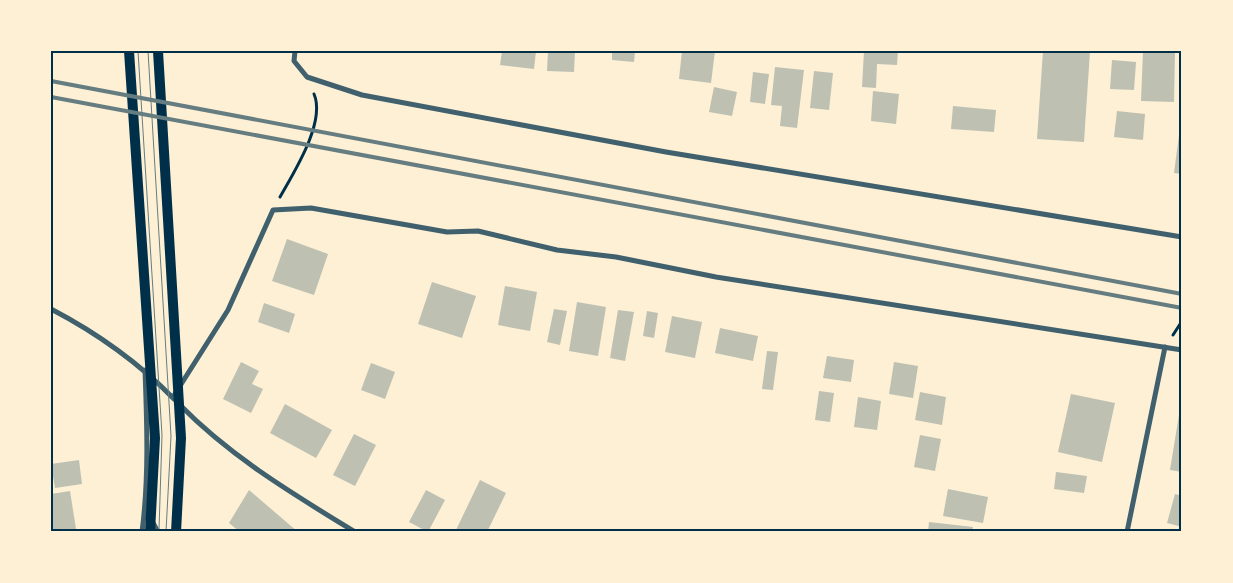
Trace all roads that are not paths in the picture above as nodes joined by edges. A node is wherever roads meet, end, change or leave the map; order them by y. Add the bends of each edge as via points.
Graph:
1 (129, 51) edge
2 (158, 51) edge
3 (295, 51) edge
4 (1182, 237) edge
5 (51, 309) edge
6 (1165, 347) junction
7 (1182, 350) edge
8 (145, 370) junction
9 (173, 397) junction
10 (146, 507) junction
11 (142, 532) edge
12 (150, 532) edge
13 (158, 532) edge
14 (176, 532) edge
15 (355, 532) edge
16 (1127, 532) edge

1 - 12 main road via 155,438
2 - 14 main road via 181,438
3 - 4 street via 294,61 307,77 362,95 666,152
5 - 8 street via 88,328
6 - 7 street
6 - 9 street via 716,277 616,257 557,250 478,232 447,232 311,208 273,210 228,310
6 - 16 street
8 - 9 street
8 - 10 street
9 - 15 street via 204,429 239,456
10 - 11 street
10 - 13 street

